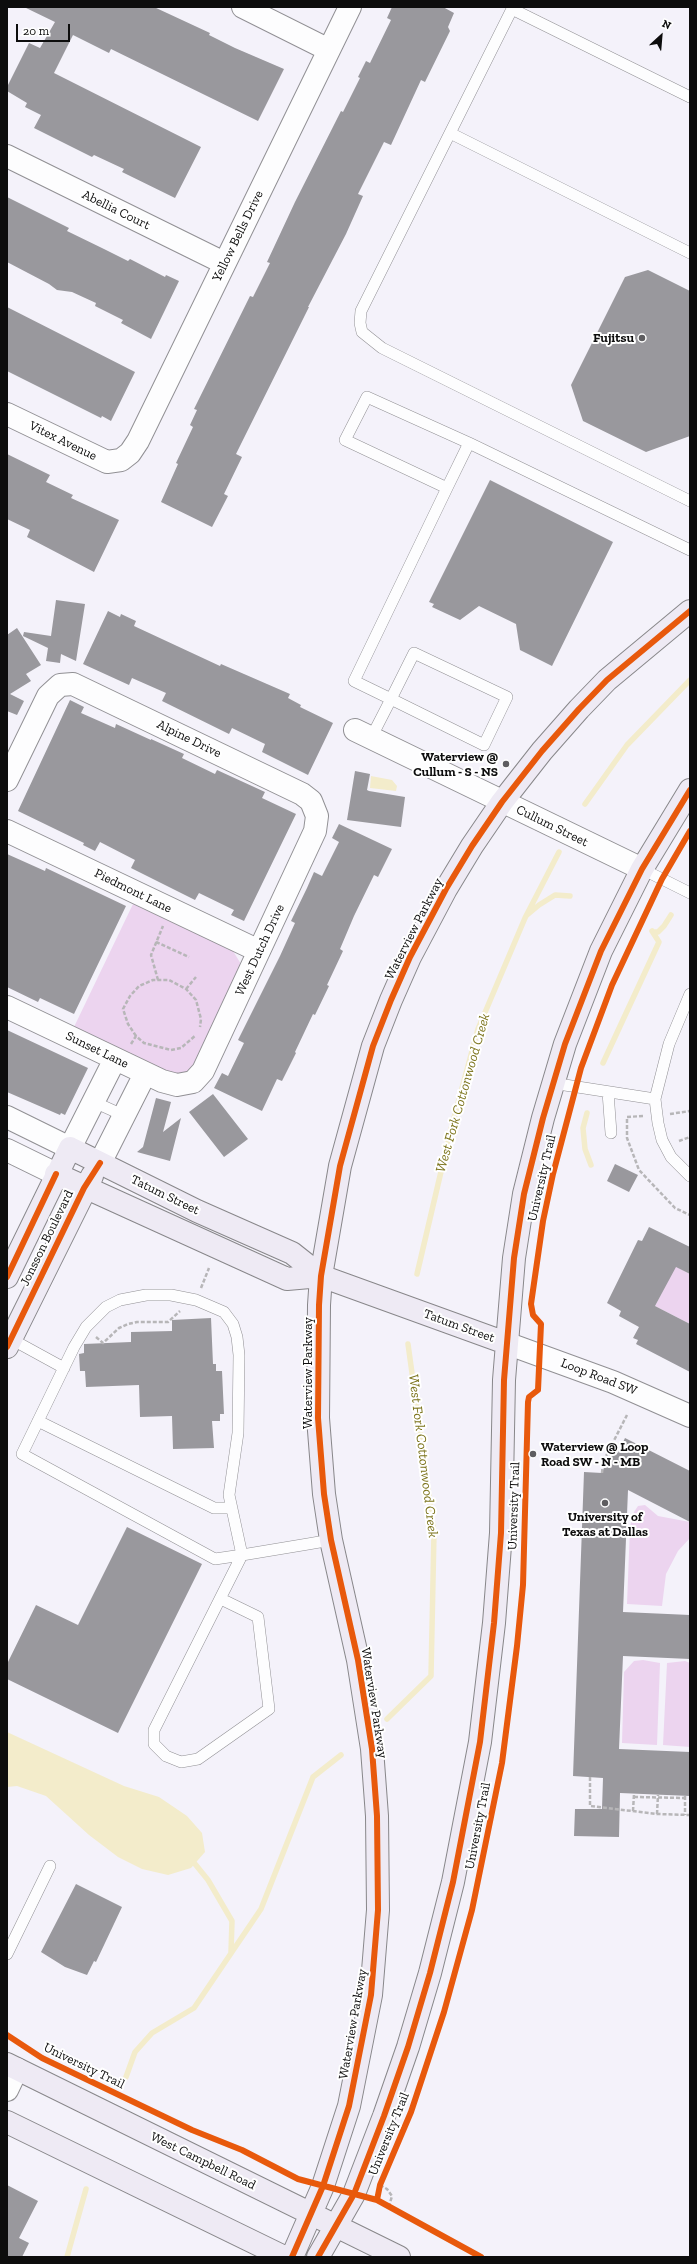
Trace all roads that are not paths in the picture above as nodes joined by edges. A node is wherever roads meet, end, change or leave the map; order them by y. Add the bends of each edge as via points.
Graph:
1 (243, 7) edge
2 (350, 7) edge
3 (329, 50) junction
4 (690, 97) edge
5 (450, 133) junction
6 (7, 156) edge
7 (690, 252) edge
8 (224, 264) junction
9 (7, 414) edge
10 (469, 443) junction
11 (120, 460) joint
12 (447, 488) junction
13 (690, 500) edge
14 (690, 550) edge
15 (690, 611) edge
16 (391, 699) junction
17 (363, 734) joint
18 (7, 780) edge
19 (690, 790) edge
20 (502, 802) junction
21 (315, 808) joint
22 (7, 831) edge
23 (642, 869) junction
24 (690, 893) edge
25 (259, 951) junction
26 (690, 994) edge
27 (7, 1007) edge
28 (118, 1060) junction
29 (145, 1074) junction
30 (552, 1083) junction
31 (188, 1084) joint
32 (608, 1092) junction
33 (655, 1099) junction
34 (94, 1102) junction
35 (125, 1116) junction
36 (7, 1117) edge
37 (611, 1133) dead end
38 (70, 1148) junction
39 (7, 1150) edge
40 (100, 1163) junction
41 (56, 1174) junction
42 (690, 1176) edge
43 (84, 1188) junction
44 (321, 1276) junction
45 (7, 1277) edge
46 (9, 1343) edge
47 (506, 1343) junction
48 (64, 1368) junction
49 (690, 1416) edge
50 (38, 1420) junction
51 (232, 1508) junction
52 (331, 1540) junction
53 (242, 1555) junction
54 (220, 1599) junction
55 (50, 1866) dead end
56 (7, 1954) edge
57 (12, 2067) edge
58 (7, 2090) edge
59 (7, 2122) edge
60 (312, 2214) junction
61 (336, 2226) junction
62 (284, 2257) edge
63 (292, 2257) edge
64 (318, 2257) edge
65 (399, 2257) edge

1 - 3 street
2 - 3 street, Yellow Bells Drive
3 - 8 street, Yellow Bells Drive
4 - 5 lane via 512,9
5 - 7 lane
5 - 13 lane via 361,311 362,332 382,348
6 - 8 street, Abellia Court
8 - 11 street, Yellow Bells Drive via 138,441 130,453
9 - 11 street, Vitex Avenue via 92,456 107,462
10 - 12 lane
10 - 12 lane via 367,397 345,440
10 - 14 lane
12 - 16 lane via 354,681
15 - 20 main road, Waterview Parkway via 607,680 542,751
16 - 16 lane via 414,653 507,697 484,745
16 - 17 lane
17 - 20 street, Cullum Street
18 - 21 street, Alpine Drive via 45,702 56,688 67,684 79,686 302,794
19 - 23 main road
20 - 23 street, Cullum Street
20 - 44 main road, Waterview Parkway via 446,889 417,944 373,1046 340,1166
21 - 25 street, West Dutch Drive via 315,831
22 - 25 street, Piedmont Lane
23 - 24 lane
23 - 30 main road via 601,950
25 - 31 street, West Dutch Drive via 203,1072
26 - 33 lane via 669,1044
27 - 28 street, Sunset Lane
28 - 29 street, Sunset Lane
28 - 34 street, Jonsson Boulevard
29 - 31 street, Sunset Lane via 170,1084
29 - 35 street, Jonsson Boulevard
30 - 32 lane
30 - 47 main road via 524,1194 514,1258
32 - 33 lane
32 - 37 lane
33 - 42 lane via 662,1140 671,1157
34 - 35 lane
34 - 38 street, Jonsson Boulevard
35 - 40 street, Jonsson Boulevard
36 - 38 street, Tatum Street
38 - 40 main road, Tatum Street
38 - 41 main road, Jonsson Boulevard
39 - 41 street, Tatum Street
40 - 43 main road, Jonsson Boulevard
40 - 44 main road, Tatum Street via 190,1208 292,1253
41 - 43 main road, Tatum Street
41 - 45 main road, Jonsson Boulevard
43 - 44 main road, Tatum Street via 288,1279
43 - 46 main road, Jonsson Boulevard
44 - 47 main road, Tatum Street
44 - 52 main road, Waterview Parkway via 318,1418 324,1494
46 - 48 lane
47 - 49 street, Loop Road SW via 613,1382
47 - 61 main road via 500,1532 494,1623 478,1750 453,1882 408,2047 354,2194
48 - 50 lane
48 - 51 lane via 86,1327 106,1307 120,1300 146,1295 171,1295 188,1298 224,1312 233,1324 239,1355 238,1432 229,1494
50 - 51 lane via 214,1508
50 - 53 lane via 22,1454 215,1559
51 - 53 lane
52 - 53 lane
52 - 60 main road, Waterview Parkway via 360,1674 372,1749 377,1816 378,1910 371,1995 358,2069 337,2147
53 - 54 lane
54 - 54 lane via 154,1730 154,1744 166,1756 181,1762 198,1760 269,1709 258,1617
55 - 56 lane
57 - 58 street
57 - 60 main road, West Campbell Road
59 - 62 main road
60 - 61 main road, West Campbell Road
60 - 63 main road, Waterview Parkway
61 - 64 main road
61 - 65 main road, West Campbell Road

